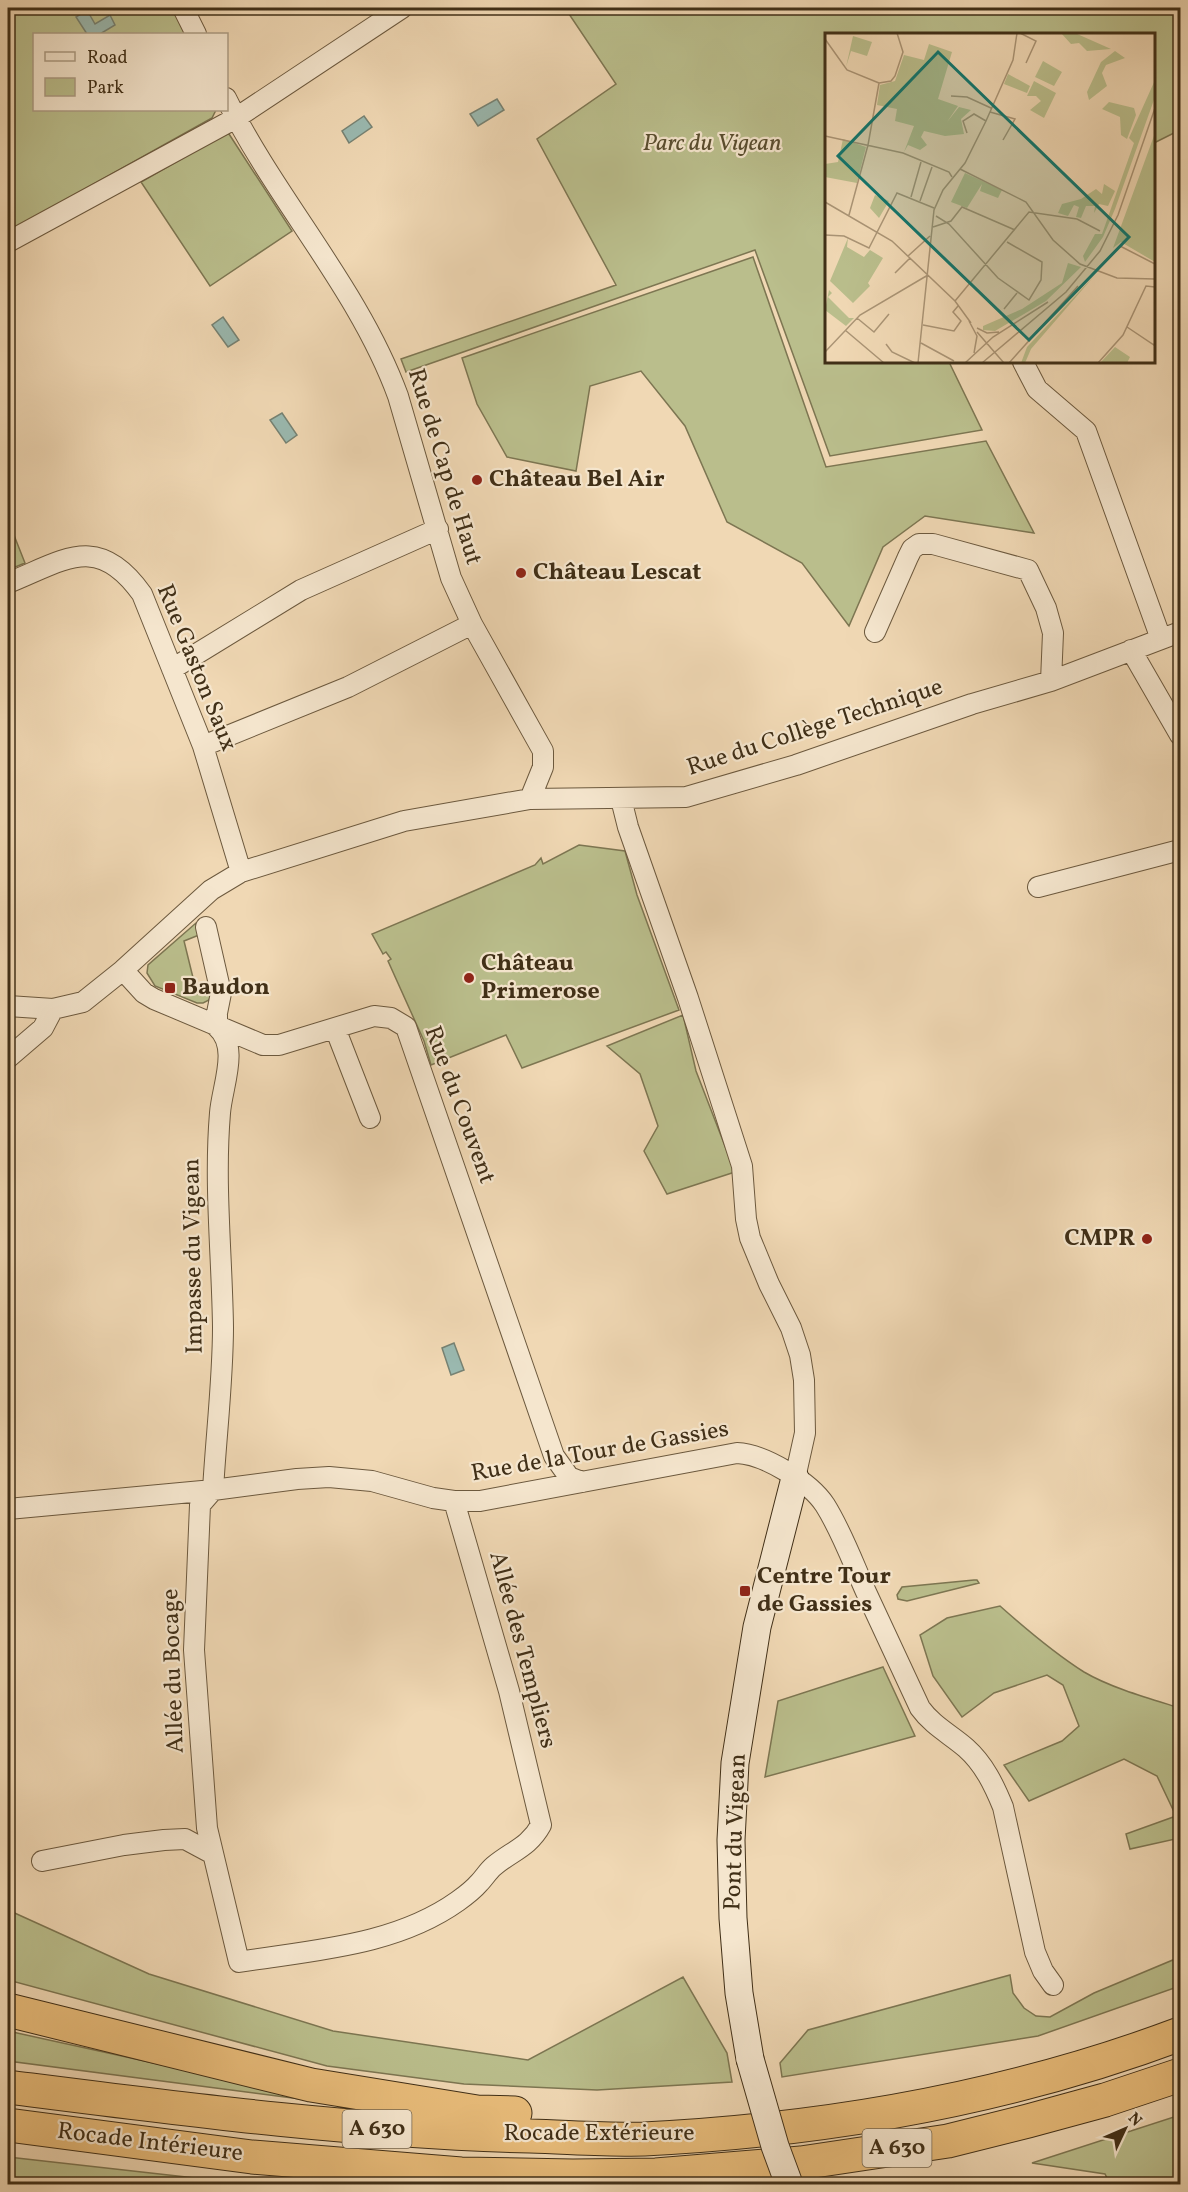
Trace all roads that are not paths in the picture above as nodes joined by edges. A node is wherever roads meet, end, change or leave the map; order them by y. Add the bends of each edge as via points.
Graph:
1 (183, 8) edge
2 (402, 8) edge
3 (196, 33) edge
4 (228, 102) edge
5 (236, 118) junction
6 (8, 242) edge
7 (1024, 363) edge
8 (438, 529) junction
9 (8, 584) edge
10 (472, 624) junction
11 (875, 632) dead end
12 (1180, 632) edge
13 (1161, 639) junction
14 (1131, 650) junction
15 (172, 669) junction
16 (1051, 681) junction
17 (1180, 735) edge
18 (203, 746) junction
19 (530, 799) junction
20 (621, 799) junction
21 (1180, 850) edge
22 (242, 872) junction
23 (1038, 888) dead end
24 (206, 927) dead end
25 (123, 970) junction
26 (8, 1006) edge
27 (53, 1009) junction
28 (217, 1027) junction
29 (335, 1028) junction
30 (8, 1058) edge
31 (370, 1118) dead end
32 (795, 1478) junction
33 (582, 1482) junction
34 (213, 1490) junction
35 (454, 1501) junction
36 (8, 1509) edge
37 (537, 1813) joint
38 (213, 1854) junction
39 (42, 1862) dead end
40 (1053, 1985) dead end
41 (8, 2010) edge
42 (1180, 2034) edge
43 (1180, 2075) edge
44 (8, 2088) edge
45 (8, 2125) edge
46 (749, 2130) junction
47 (597, 2180) edge
48 (789, 2184) edge

1 - 3 street
2 - 5 street
4 - 5 street, Rue de Cap de Haut
5 - 6 street
5 - 8 street, Rue de Cap de Haut via 312,237 389,371
7 - 13 street via 1037,390 1086,431
8 - 10 street, Rue de Cap de Haut via 452,578
8 - 15 street via 301,590
9 - 15 street, Rue Gaston Saux via 72,557 101,557 129,576 142,594
10 - 18 street via 348,687
10 - 19 street, Rue de Cap de Haut via 543,751 543,767
11 - 16 street via 912,549 919,544 933,544 1028,570 1053,633
12 - 13 street, Rue du Collège Technique
13 - 14 street, Rue du Collège Technique
14 - 16 street, Rue du Collège Technique
14 - 17 street
15 - 18 street, Rue Gaston Saux
16 - 20 street, Rue du Collège Technique via 686,797
18 - 22 street, Rue Gaston Saux
19 - 20 street, Rue du Collège Technique
19 - 22 street, Rue du Collège Technique via 404,821
20 - 32 street via 742,1166 750,1238 800,1355 805,1441
21 - 23 street
22 - 25 street via 211,890
24 - 28 street via 221,993
25 - 27 street via 83,1002
25 - 28 street, Rue du Couvent via 144,993
26 - 27 street
27 - 30 street via 43,1028
28 - 29 street, Rue du Couvent via 270,1046
28 - 34 street, Impasse du Vigean via 225,1034 229,1052 217,1150 223,1329
29 - 31 street
29 - 33 street, Rue du Couvent via 382,1016 406,1028 554,1456 569,1477
32 - 33 street, Rue de la Tour de Gassies via 762,1458 737,1453
32 - 40 street, Rue de la Tour de Gassies via 817,1496 835,1524 921,1708 937,1728 966,1748 994,1785 1003,1807 1035,1952
32 - 48 street, Pont du Vigean, bridge via 757,1627 735,1763 731,1840 733,1918 750,2059
33 - 35 street, Rue de la Tour de Gassies via 505,1497
34 - 35 street, Rue de la Tour de Gassies via 329,1477 372,1482
34 - 36 street, Rue de la Tour de Gassies
34 - 38 street, Allée du Bocage via 200,1505 194,1650 207,1828
35 - 37 street, Allée des Templiers via 508,1691
37 - 38 street, Allée du Bocage via 541,1825 535,1837 492,1867 477,1886 427,1920 357,1943 239,1962
38 - 39 street via 185,1839 175,1839
41 - 46 highway via 311,2085 477,2112 636,2117 730,2112
42 - 46 highway, Rocade Extérieure / A 630 via 1016,2085 934,2104 794,2127
43 - 47 highway, Rocade Intérieure / A 630 via 1094,2103 948,2140 801,2163
44 - 46 highway, Rocade Extérieure / A 630 via 259,2118 400,2130 641,2139
45 - 47 highway, Rocade Intérieure / A 630 via 252,2157 472,2175

